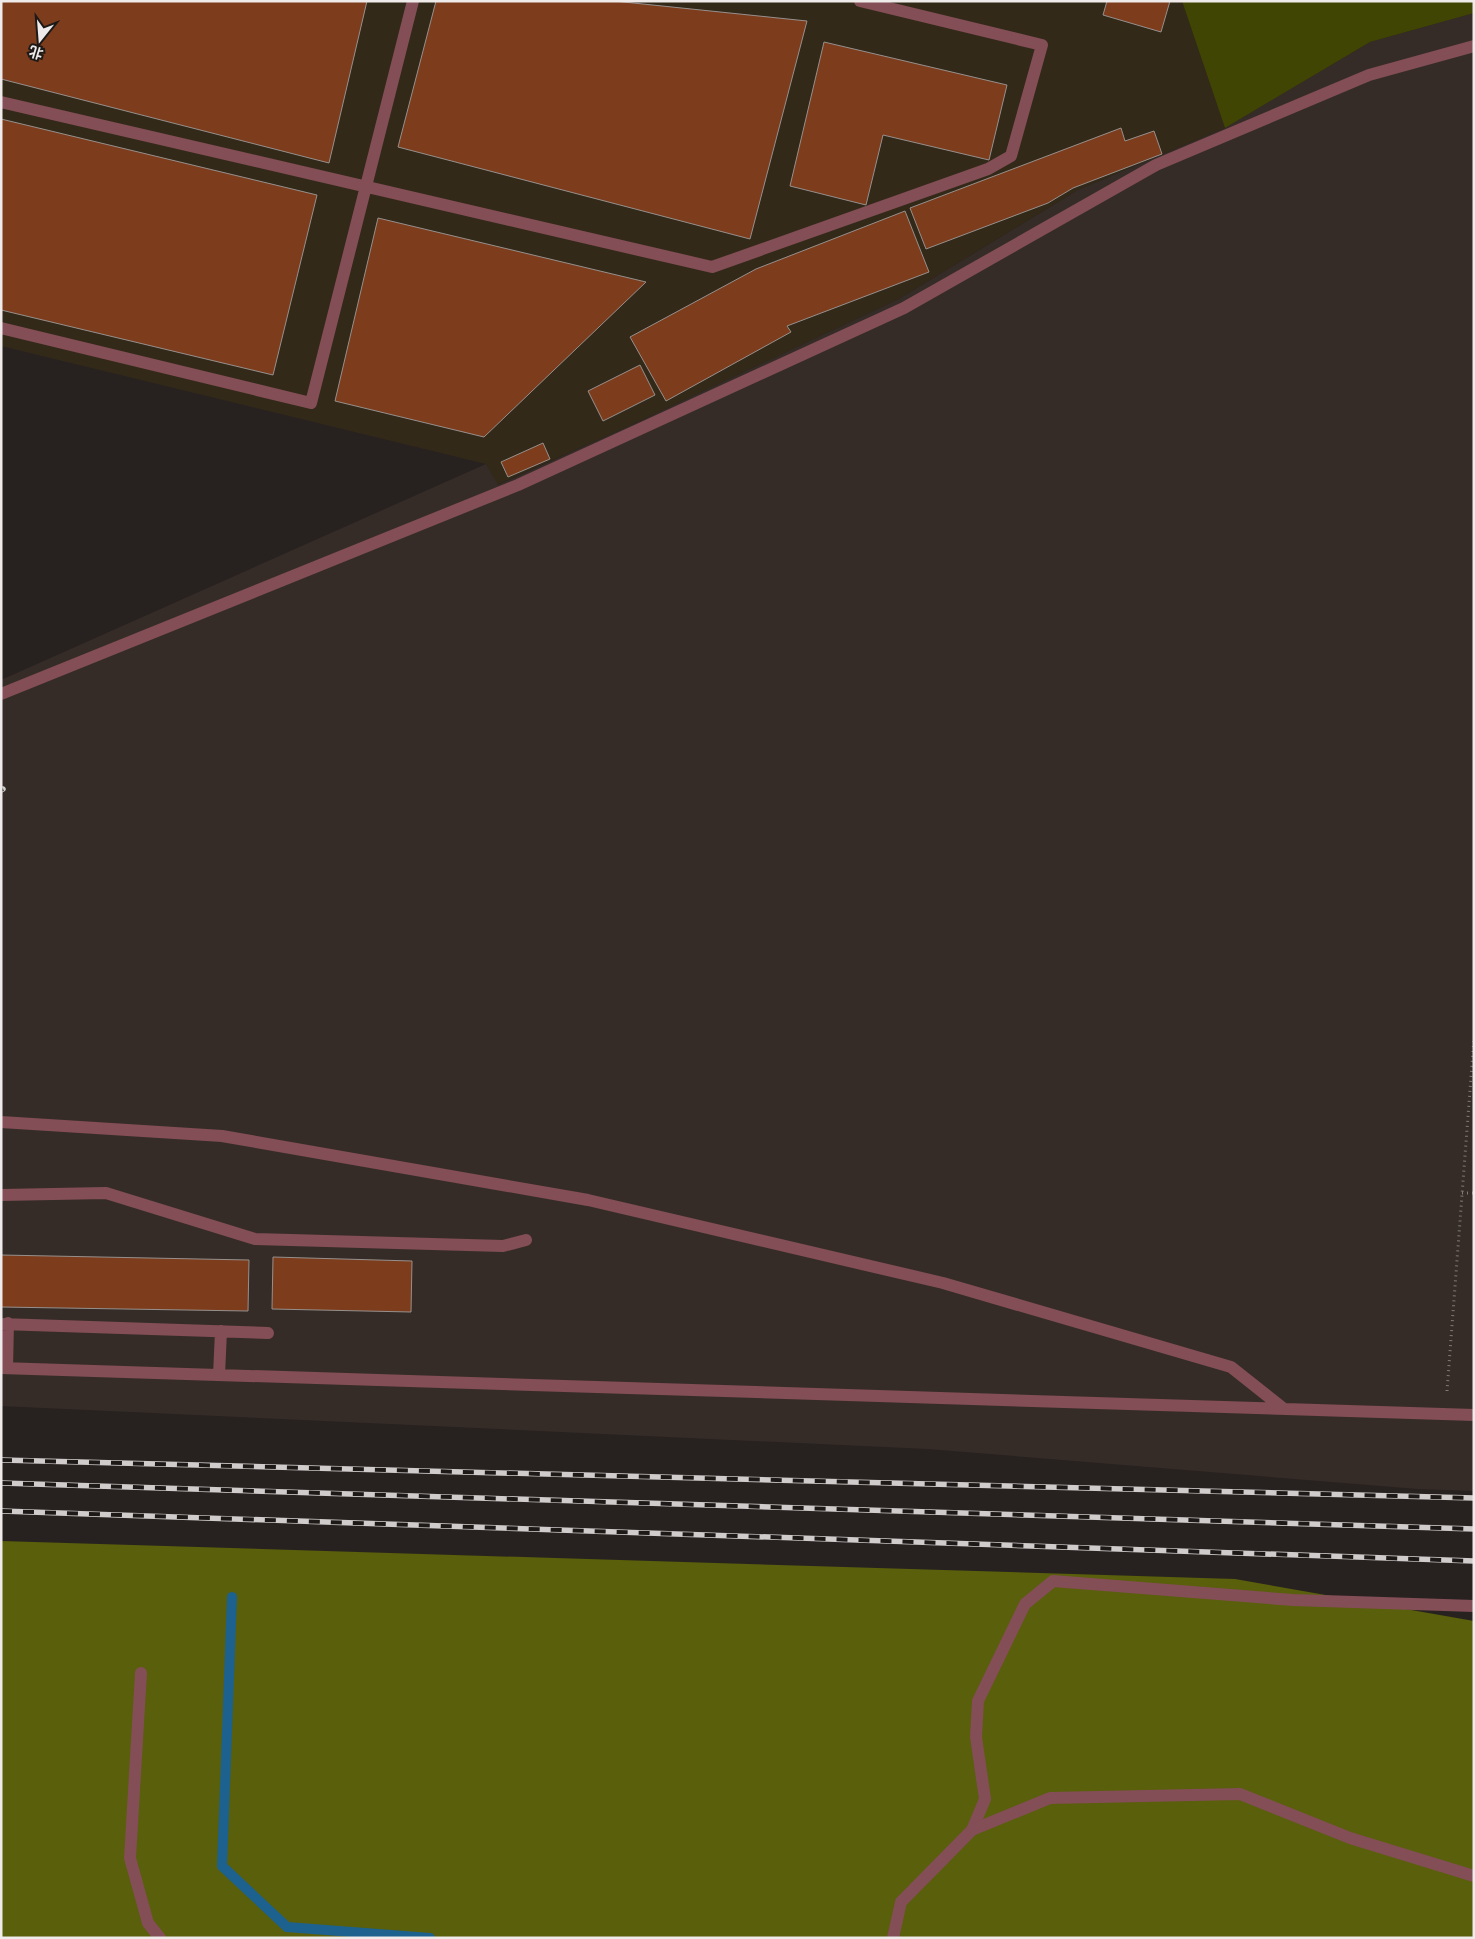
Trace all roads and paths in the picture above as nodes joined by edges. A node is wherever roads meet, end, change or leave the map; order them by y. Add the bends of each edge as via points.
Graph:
1 (413, 1) edge
2 (860, 1) edge
3 (1474, 46) edge
4 (1, 102) edge
5 (366, 187) junction
6 (1, 328) edge
7 (1, 694) edge
8 (1474, 1038) edge
9 (1, 1122) edge
10 (1462, 1192) junction
11 (1474, 1193) edge
12 (1, 1195) edge
13 (526, 1240) dead end
14 (5, 1324) edge
15 (221, 1331) junction
16 (268, 1333) dead end
17 (4, 1368) edge
18 (219, 1375) junction
19 (1284, 1409) junction
20 (1446, 1414) junction
21 (1474, 1415) edge
22 (1474, 1606) edge
23 (141, 1673) dead end
24 (972, 1830) junction
25 (1474, 1876) edge
26 (893, 1936) edge
27 (160, 1938) edge

1 - 5 street
2 - 5 street via 1042,45 1011,156 988,170 712,267
3 - 7 street via 1369,75 1156,165 904,308 518,485
4 - 5 street
5 - 6 street via 310,404
8 - 10 path
9 - 19 street via 222,1136 588,1200 943,1283 1231,1367
10 - 11 path
10 - 20 path
12 - 13 street via 106,1193 255,1239 503,1246
14 - 15 street
14 - 17 street
15 - 16 street
15 - 18 street
17 - 18 street
18 - 19 street
19 - 20 street
20 - 21 street
22 - 24 street via 1293,1600 1053,1581 1025,1604 978,1701 976,1737 985,1799
23 - 27 street via 130,1858 148,1923
24 - 25 street via 1050,1798 1240,1794 1350,1838
24 - 26 street via 901,1902

